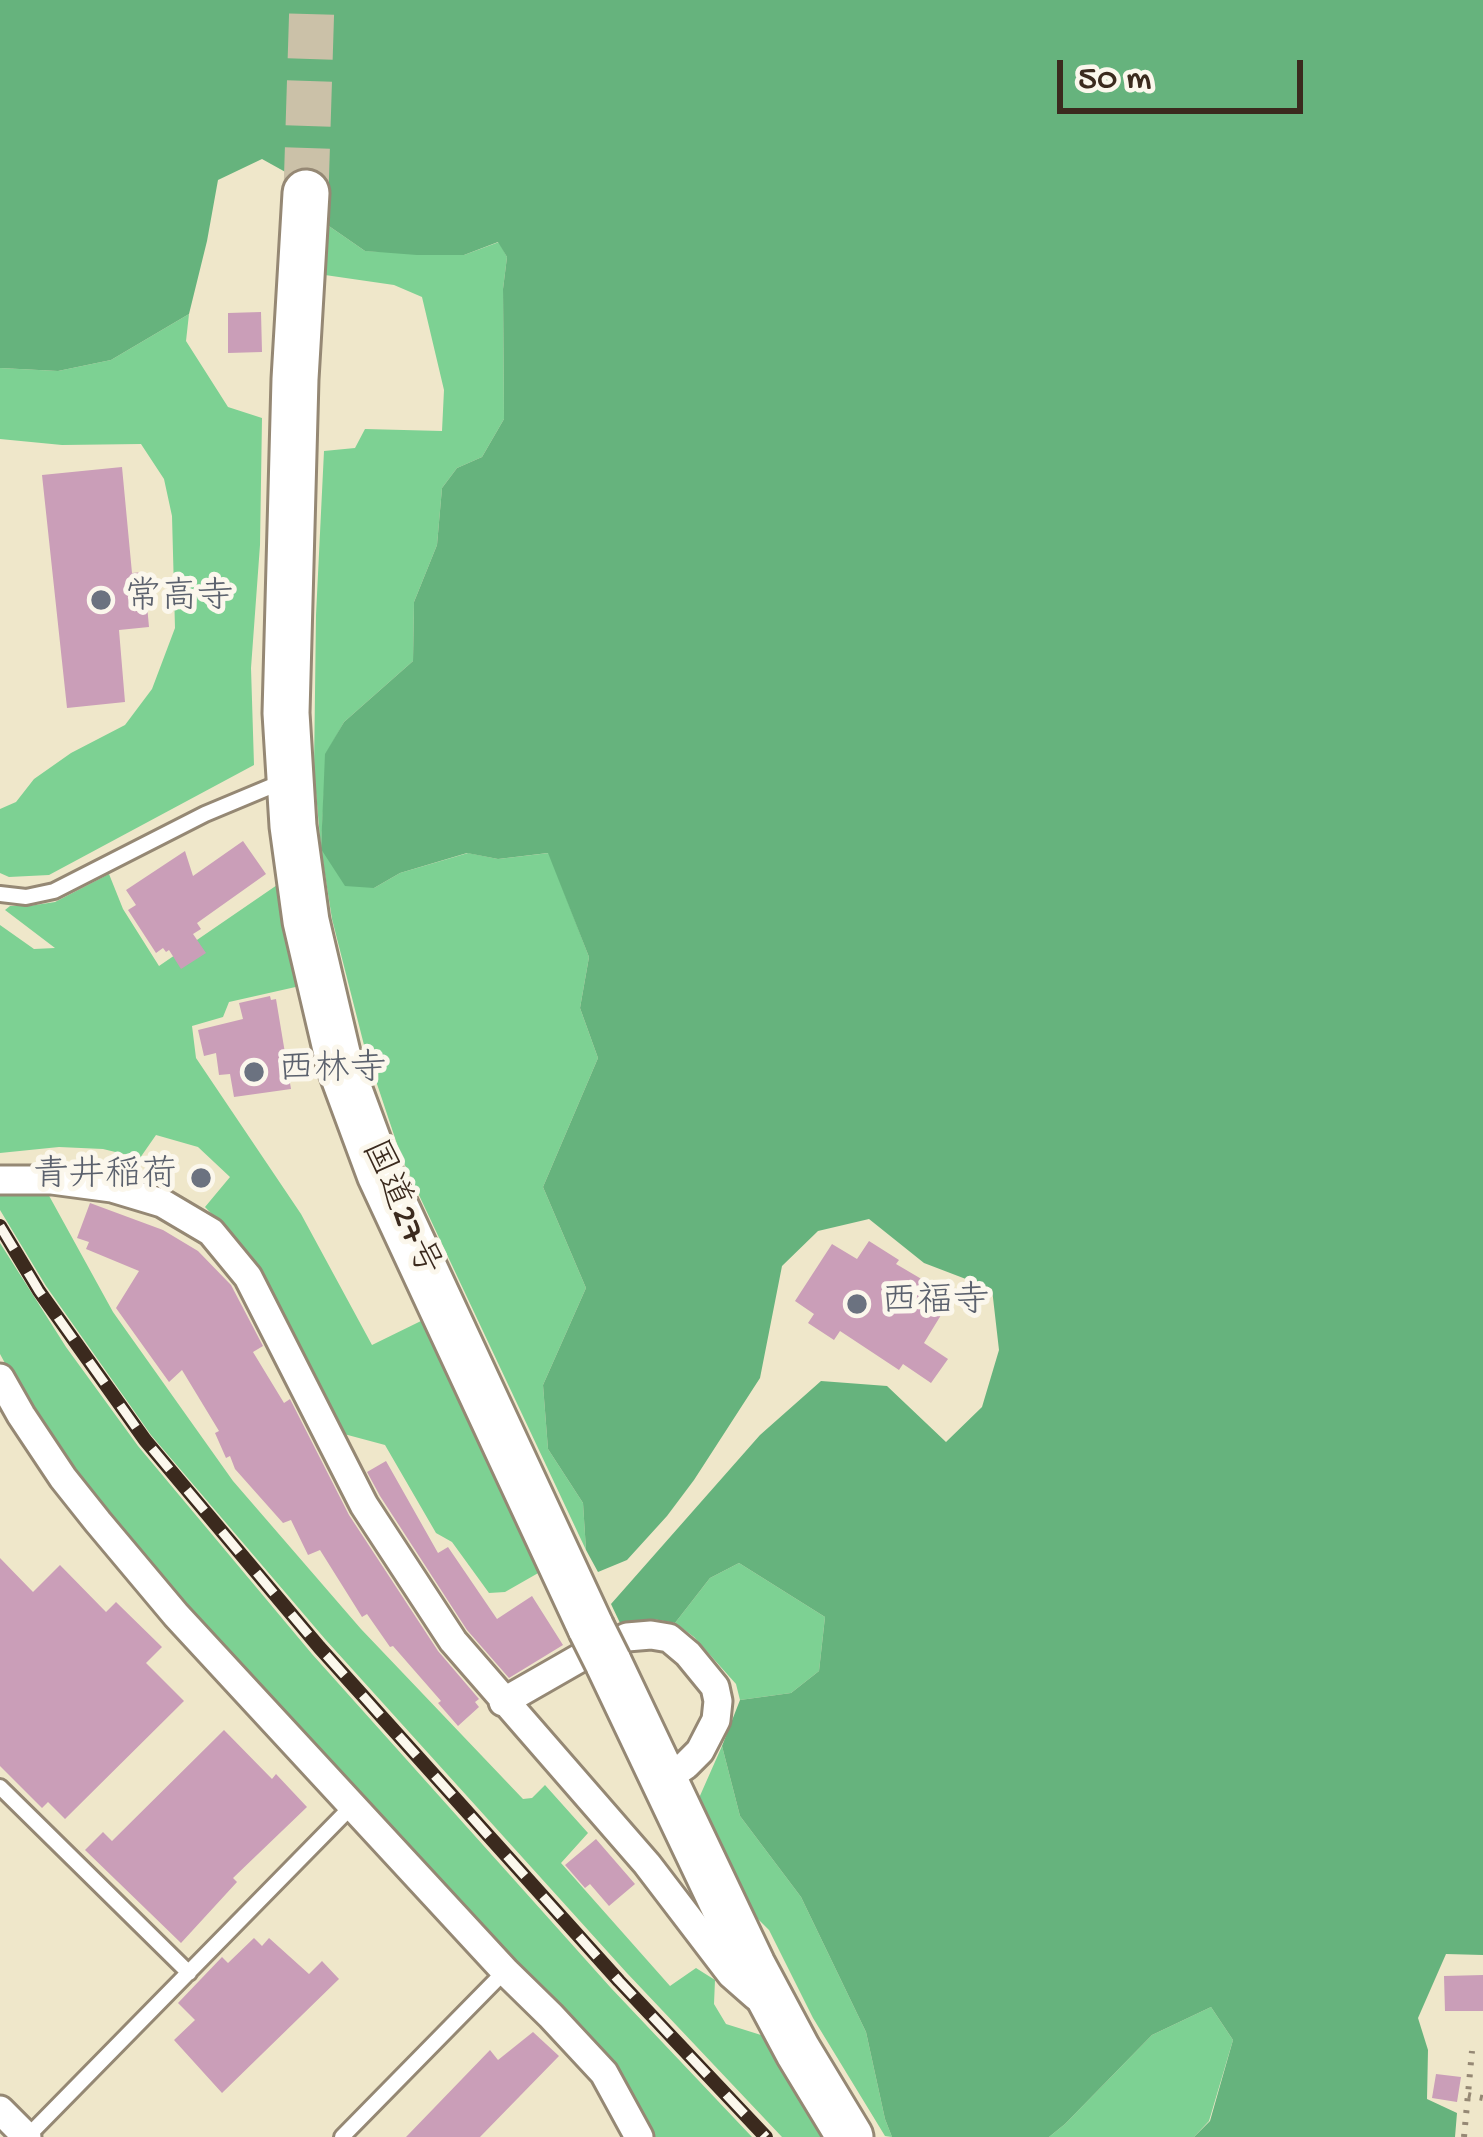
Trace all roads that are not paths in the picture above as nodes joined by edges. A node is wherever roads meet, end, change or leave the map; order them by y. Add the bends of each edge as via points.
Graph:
1 (306, 193) tunnel mouth
2 (289, 779) junction
3 (0, 894) edge
4 (0, 1180) edge
5 (0, 1378) edge
6 (21, 1415) junction
7 (0, 1438) edge
8 (503, 1702) junction
9 (664, 1780) junction
10 (0, 1787) edge
11 (352, 1806) junction
12 (505, 1971) junction
13 (189, 1972) junction
14 (781, 2019) junction
15 (0, 2110) edge
16 (27, 2137) edge
17 (342, 2137) edge
18 (639, 2137) edge
19 (850, 2137) edge

1 - 2 highway, 国道27号 via 288,591
2 - 3 lane via 54,891
2 - 9 highway, 国道27号 via 313,955 358,1116
4 - 8 street via 112,1187 162,1203 211,1232 248,1276 364,1505
5 - 6 street
6 - 7 street
6 - 11 street via 176,1615
8 - 9 street via 627,1636 669,1638 715,1687 718,1701 700,1751
8 - 14 street via 731,1974
9 - 14 highway, 国道27号
10 - 13 lane
11 - 12 street
11 - 13 lane
12 - 17 lane
12 - 18 street via 604,2073
13 - 16 lane
14 - 19 highway, 国道27号
15 - 16 street

